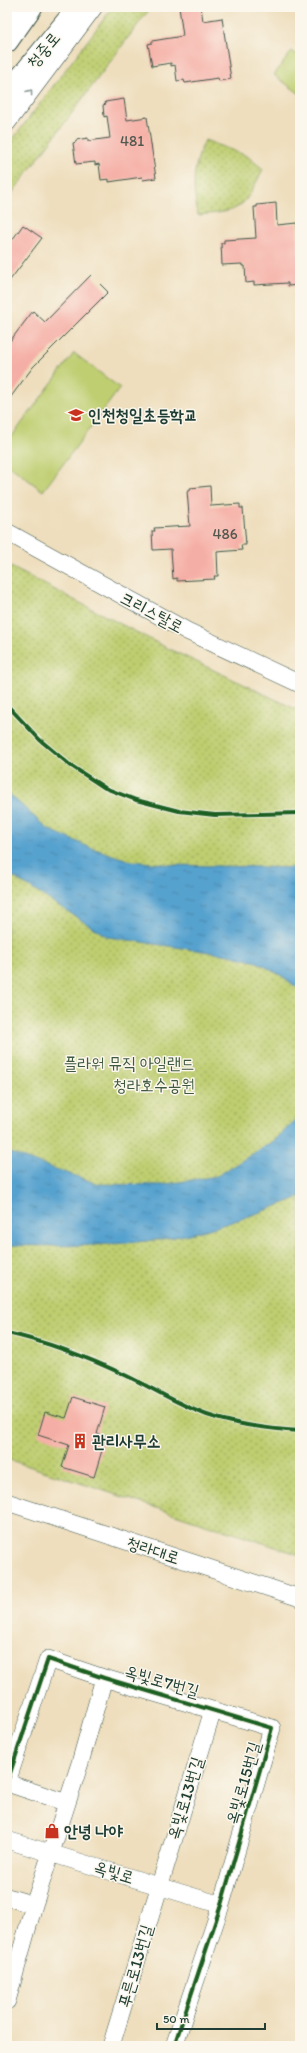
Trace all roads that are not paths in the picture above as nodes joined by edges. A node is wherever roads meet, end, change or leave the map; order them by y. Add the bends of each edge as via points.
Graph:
1 (13, 7) edge
2 (31, 7) edge
3 (79, 7) edge
4 (94, 7) edge
5 (7, 15) edge
6 (7, 41) edge
7 (7, 95) edge
8 (7, 123) edge
9 (7, 532) edge
10 (300, 684) edge
11 (7, 1502) edge
12 (300, 1598) edge
13 (104, 1678) junction
14 (213, 1710) junction
15 (7, 1782) edge
16 (67, 1803) junction
17 (7, 1840) edge
18 (50, 1853) junction
19 (159, 1886) junction
20 (7, 1897) edge
21 (34, 1905) junction
22 (221, 1905) junction
23 (7, 2000) edge
24 (111, 2046) edge
25 (174, 2046) edge

1 - 5 street
2 - 6 main road, 청중로
3 - 7 main road, 청중로
8 -> 4 street
9 - 10 street, 크리스탈로 via 188,631
11 - 12 street, 청라대로
13 - 14 street, 옥빛로7번길
13 - 15 street via 48,1659
13 - 16 street, 옥빛로7번길
14 - 19 street, 옥빛로13번길
14 - 22 street, 옥빛로15번길 via 272,1728
15 - 16 street
16 - 18 street, 옥빛로7번길
17 - 18 street, 옥빛로
18 - 19 street, 옥빛로
18 - 21 street, 옥빛로7번길
19 - 22 street, 옥빛로
19 - 24 street, 푸른로13번길
20 - 21 street
21 - 23 street, 옥빛로7번길
22 - 25 street

